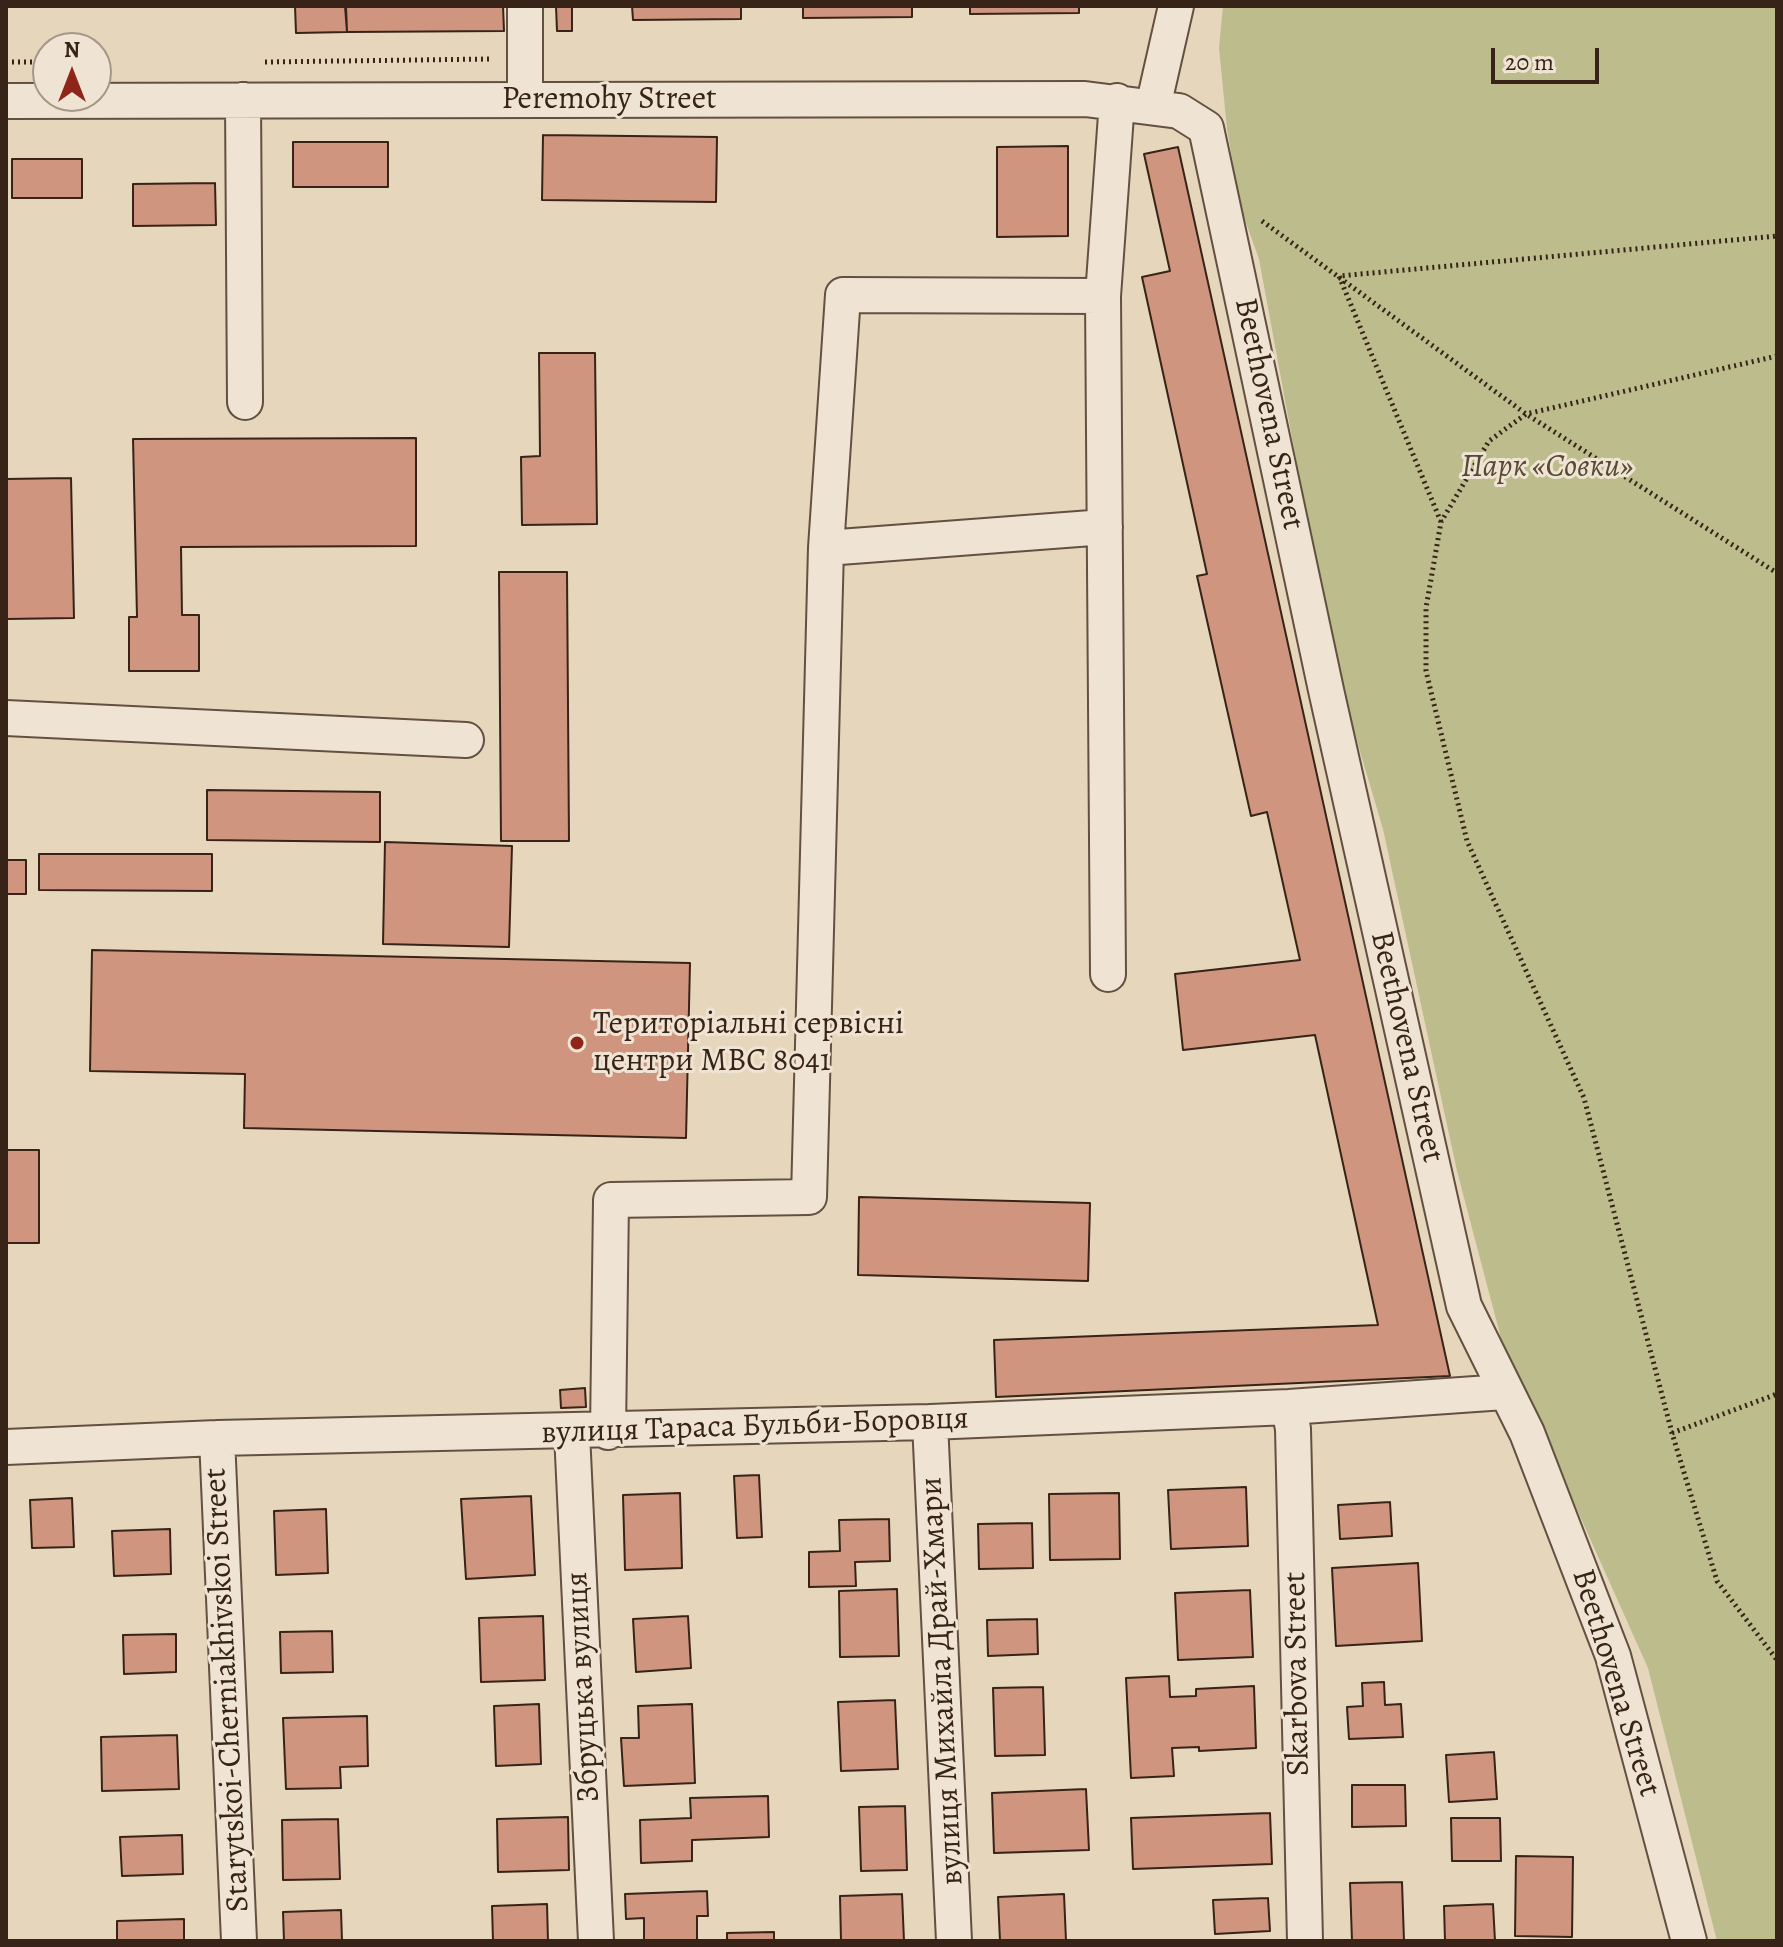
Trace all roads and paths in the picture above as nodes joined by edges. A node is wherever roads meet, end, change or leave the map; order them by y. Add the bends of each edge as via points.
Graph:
1 (525, 6) edge
2 (1154, 6) edge
3 (1176, 6) edge
4 (1167, 45) junction
5 (525, 58) junction
6 (6, 62) edge
7 (256, 62) dead end
8 (32, 63) edge
9 (243, 100) junction
10 (525, 100) junction
11 (6, 101) edge
12 (1117, 101) junction
13 (1153, 107) junction
14 (1206, 128) joint
15 (1252, 215) dead end
16 (1777, 236) edge
17 (1339, 276) junction
18 (1103, 296) junction
19 (1777, 356) edge
20 (245, 402) dead end
21 (1526, 414) junction
22 (1441, 522) junction
23 (1105, 527) junction
24 (826, 548) junction
25 (1777, 573) edge
26 (6, 718) edge
27 (466, 740) dead end
28 (1108, 974) dead end
29 (1504, 1392) junction
30 (1777, 1394) edge
31 (1289, 1407) junction
32 (930, 1422) junction
33 (608, 1432) junction
34 (572, 1433) junction
35 (1672, 1433) junction
36 (217, 1438) junction
37 (6, 1447) edge
38 (1777, 1660) edge
39 (239, 1941) edge
40 (596, 1941) edge
41 (954, 1941) edge
42 (1305, 1941) edge
43 (1689, 1941) edge

1 - 5 street
2 - 4 street via 1154,32
3 - 4 street
4 - 13 street
5 - 7 path
5 - 10 street
6 - 8 path
9 - 10 street, Peremohy Street
9 - 11 street, Peremohy Street
9 - 20 street
10 - 12 street, Peremohy Street
12 - 13 street, Peremohy Street
12 - 18 street
13 - 14 street, Peremohy Street via 1179,111
14 - 29 street, Beethovena Street via 1464,1306
15 - 17 path
16 - 17 path
17 - 21 path
17 - 22 path
18 - 23 street
18 - 24 street via 843,295
19 - 21 path
21 - 22 path via 1489,441
21 - 25 path
22 - 35 path via 1426,608 1426,671 1467,841 1584,1098
23 - 24 street
23 - 28 street
24 - 33 street via 809,1197 611,1200
26 - 27 street
29 - 31 street, вулиця Тараса Бульби-Боровця
29 - 43 street, Beethovena Street via 1527,1433 1613,1656
30 - 35 path
31 - 32 street, вулиця Тараса Бульби-Боровця
31 - 42 street, Skarbova Street
32 - 33 street, вулиця Тараса Бульби-Боровця
32 - 41 street, вулиця Михайла Драй-Хмари
33 - 34 street, вулиця Тараса Бульби-Боровця
34 - 36 street, вулиця Тараса Бульби-Боровця
34 - 40 street, Збруцька вулиця
35 - 38 path via 1717,1581
36 - 37 street, вулиця Тараса Бульби-Боровця
36 - 39 street, Starytskoi-Cherniakhivskoi Street

